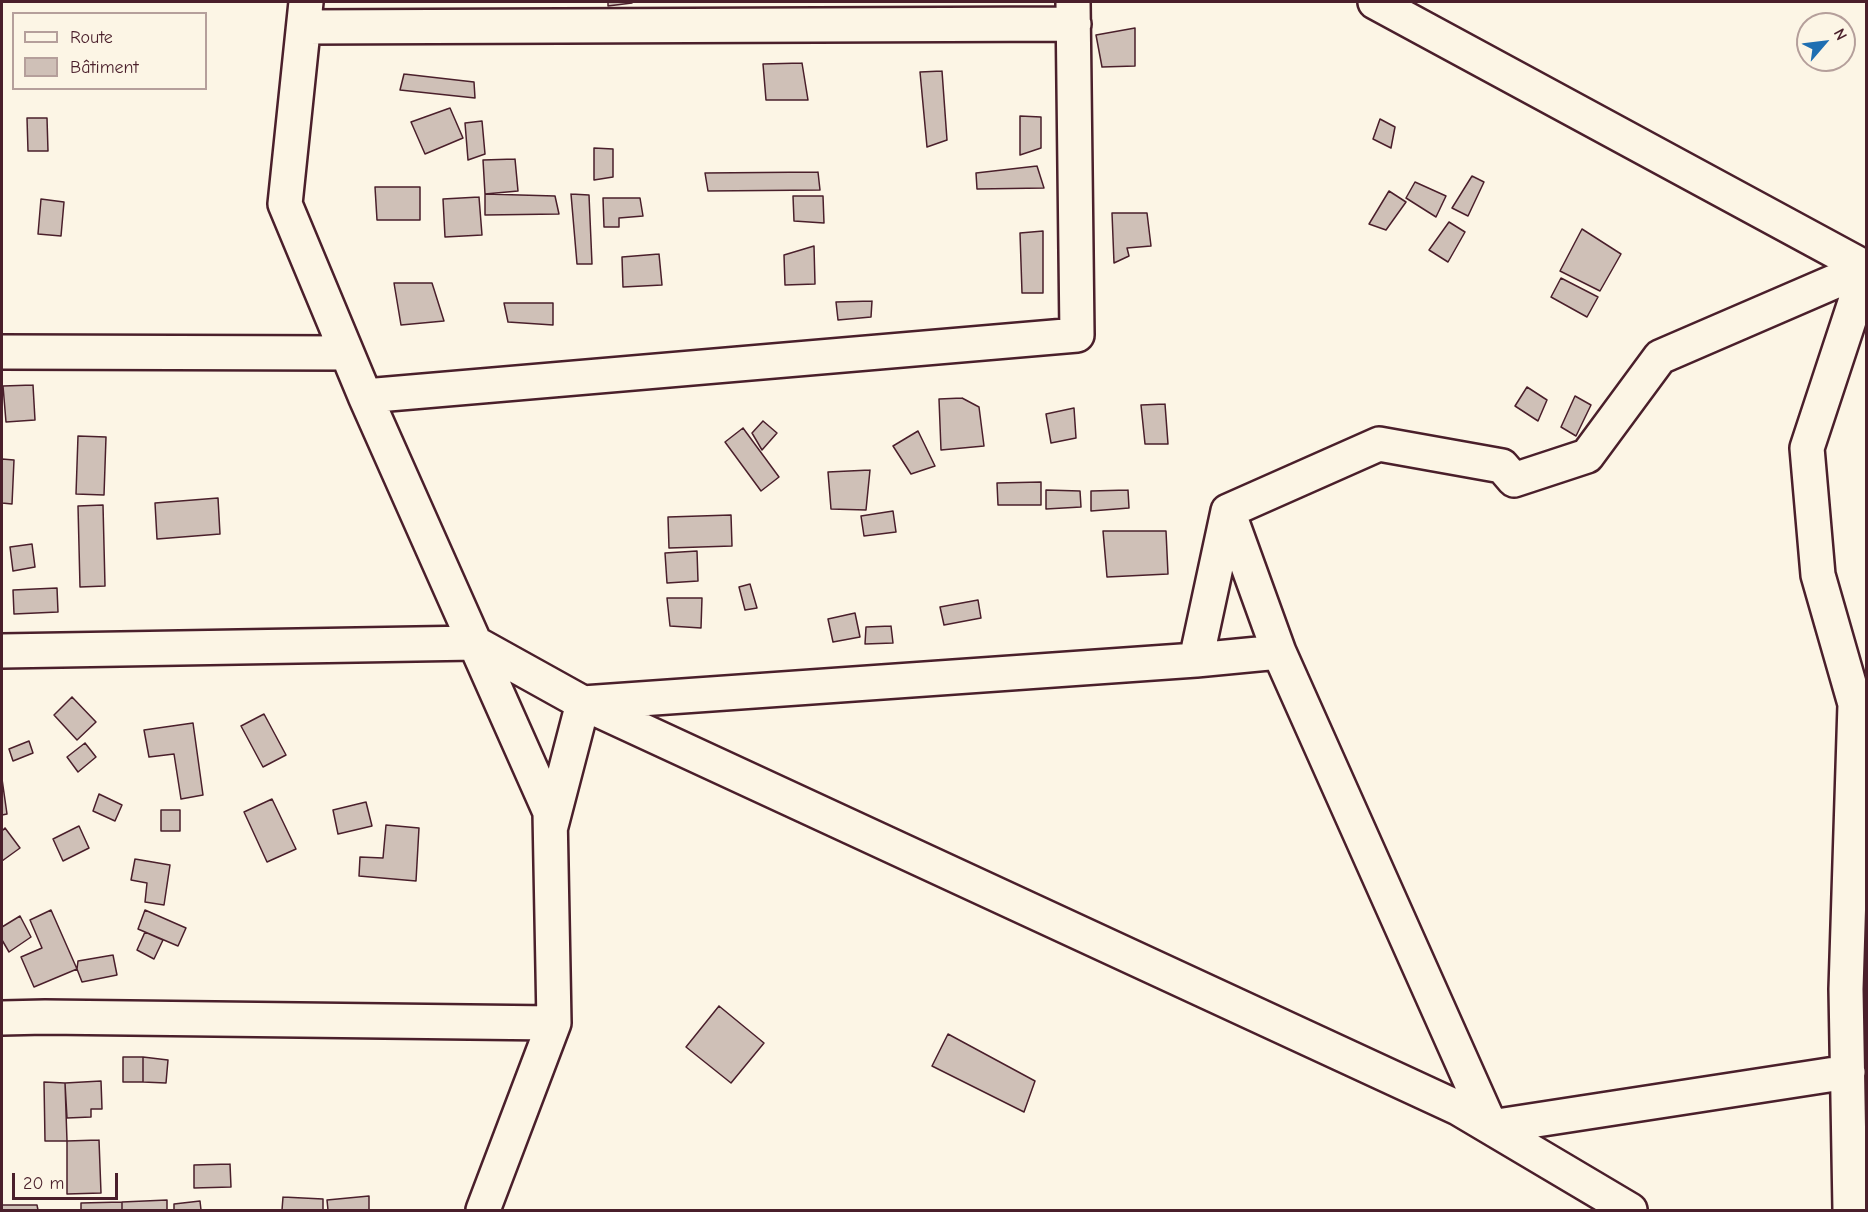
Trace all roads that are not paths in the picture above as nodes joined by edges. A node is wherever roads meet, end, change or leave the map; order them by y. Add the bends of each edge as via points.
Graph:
1 (1375, 2) edge
2 (1073, 13) edge
3 (305, 14) edge
4 (1866, 268) edge
5 (2, 352) edge
6 (347, 353) junction
7 (365, 396) junction
8 (1228, 511) junction
9 (475, 643) junction
10 (2, 651) edge
11 (1279, 652) junction
12 (1196, 660) junction
13 (583, 703) junction
14 (550, 827) junction
15 (2, 1018) edge
16 (554, 1023) junction
17 (1848, 1072) junction
18 (1491, 1127) junction
19 (1591, 1200) edge
20 (483, 1210) edge
21 (1630, 1210) edge
22 (1850, 1210) edge

1 - 4 street
2 - 3 street
2 - 7 street via 1077,335
3 - 6 street via 285,204
4 - 8 street via 1660,357 1587,456 1514,480 1502,466 1379,444
4 - 17 street via 1806,448 1818,575 1855,704 1846,988
5 - 6 street
6 - 7 street
7 - 9 street
8 - 11 street
8 - 12 street
9 - 10 street
9 - 13 street
9 - 14 street via 550,812
11 - 12 street
11 - 18 street
12 - 13 street
13 - 14 street
13 - 18 street via 1447,1102
14 - 16 street
15 - 16 street
16 - 20 street
17 - 18 street
17 - 22 street
18 - 19 street
19 - 21 street

